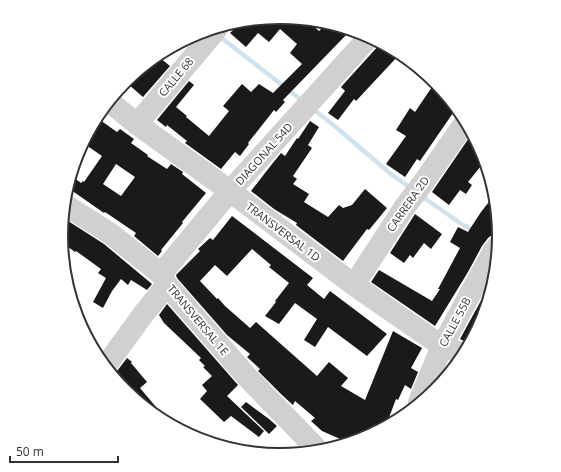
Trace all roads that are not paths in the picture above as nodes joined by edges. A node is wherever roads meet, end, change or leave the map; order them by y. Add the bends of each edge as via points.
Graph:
1 (207, 37) edge
2 (365, 41) edge
3 (114, 105) edge
4 (137, 124) junction
5 (462, 127) edge
6 (230, 191) junction
7 (70, 207) edge
8 (491, 257) edge
9 (164, 279) junction
10 (354, 285) junction
11 (451, 350) edge
12 (109, 361) edge
13 (427, 388) edge
14 (313, 445) edge

1 - 4 street, CALLE 68
2 - 6 street, DIAGONAL 54D
3 - 4 street, TRANSVERSAL 1D
4 - 6 street, TRANSVERSAL 1D
5 - 10 street, CARRERA 2D via 404,208
6 - 9 street, DIAGONAL 54D
6 - 10 street, TRANSVERSAL 1D
7 - 9 street, TRANSVERSAL 1E via 111,234
8 - 11 street, CALLE 55B
9 - 12 street, DIAGONAL 54D
9 - 14 street, TRANSVERSAL 1E via 249,379
10 - 11 street, TRANSVERSAL 1D
11 - 13 street, CALLE 55B

